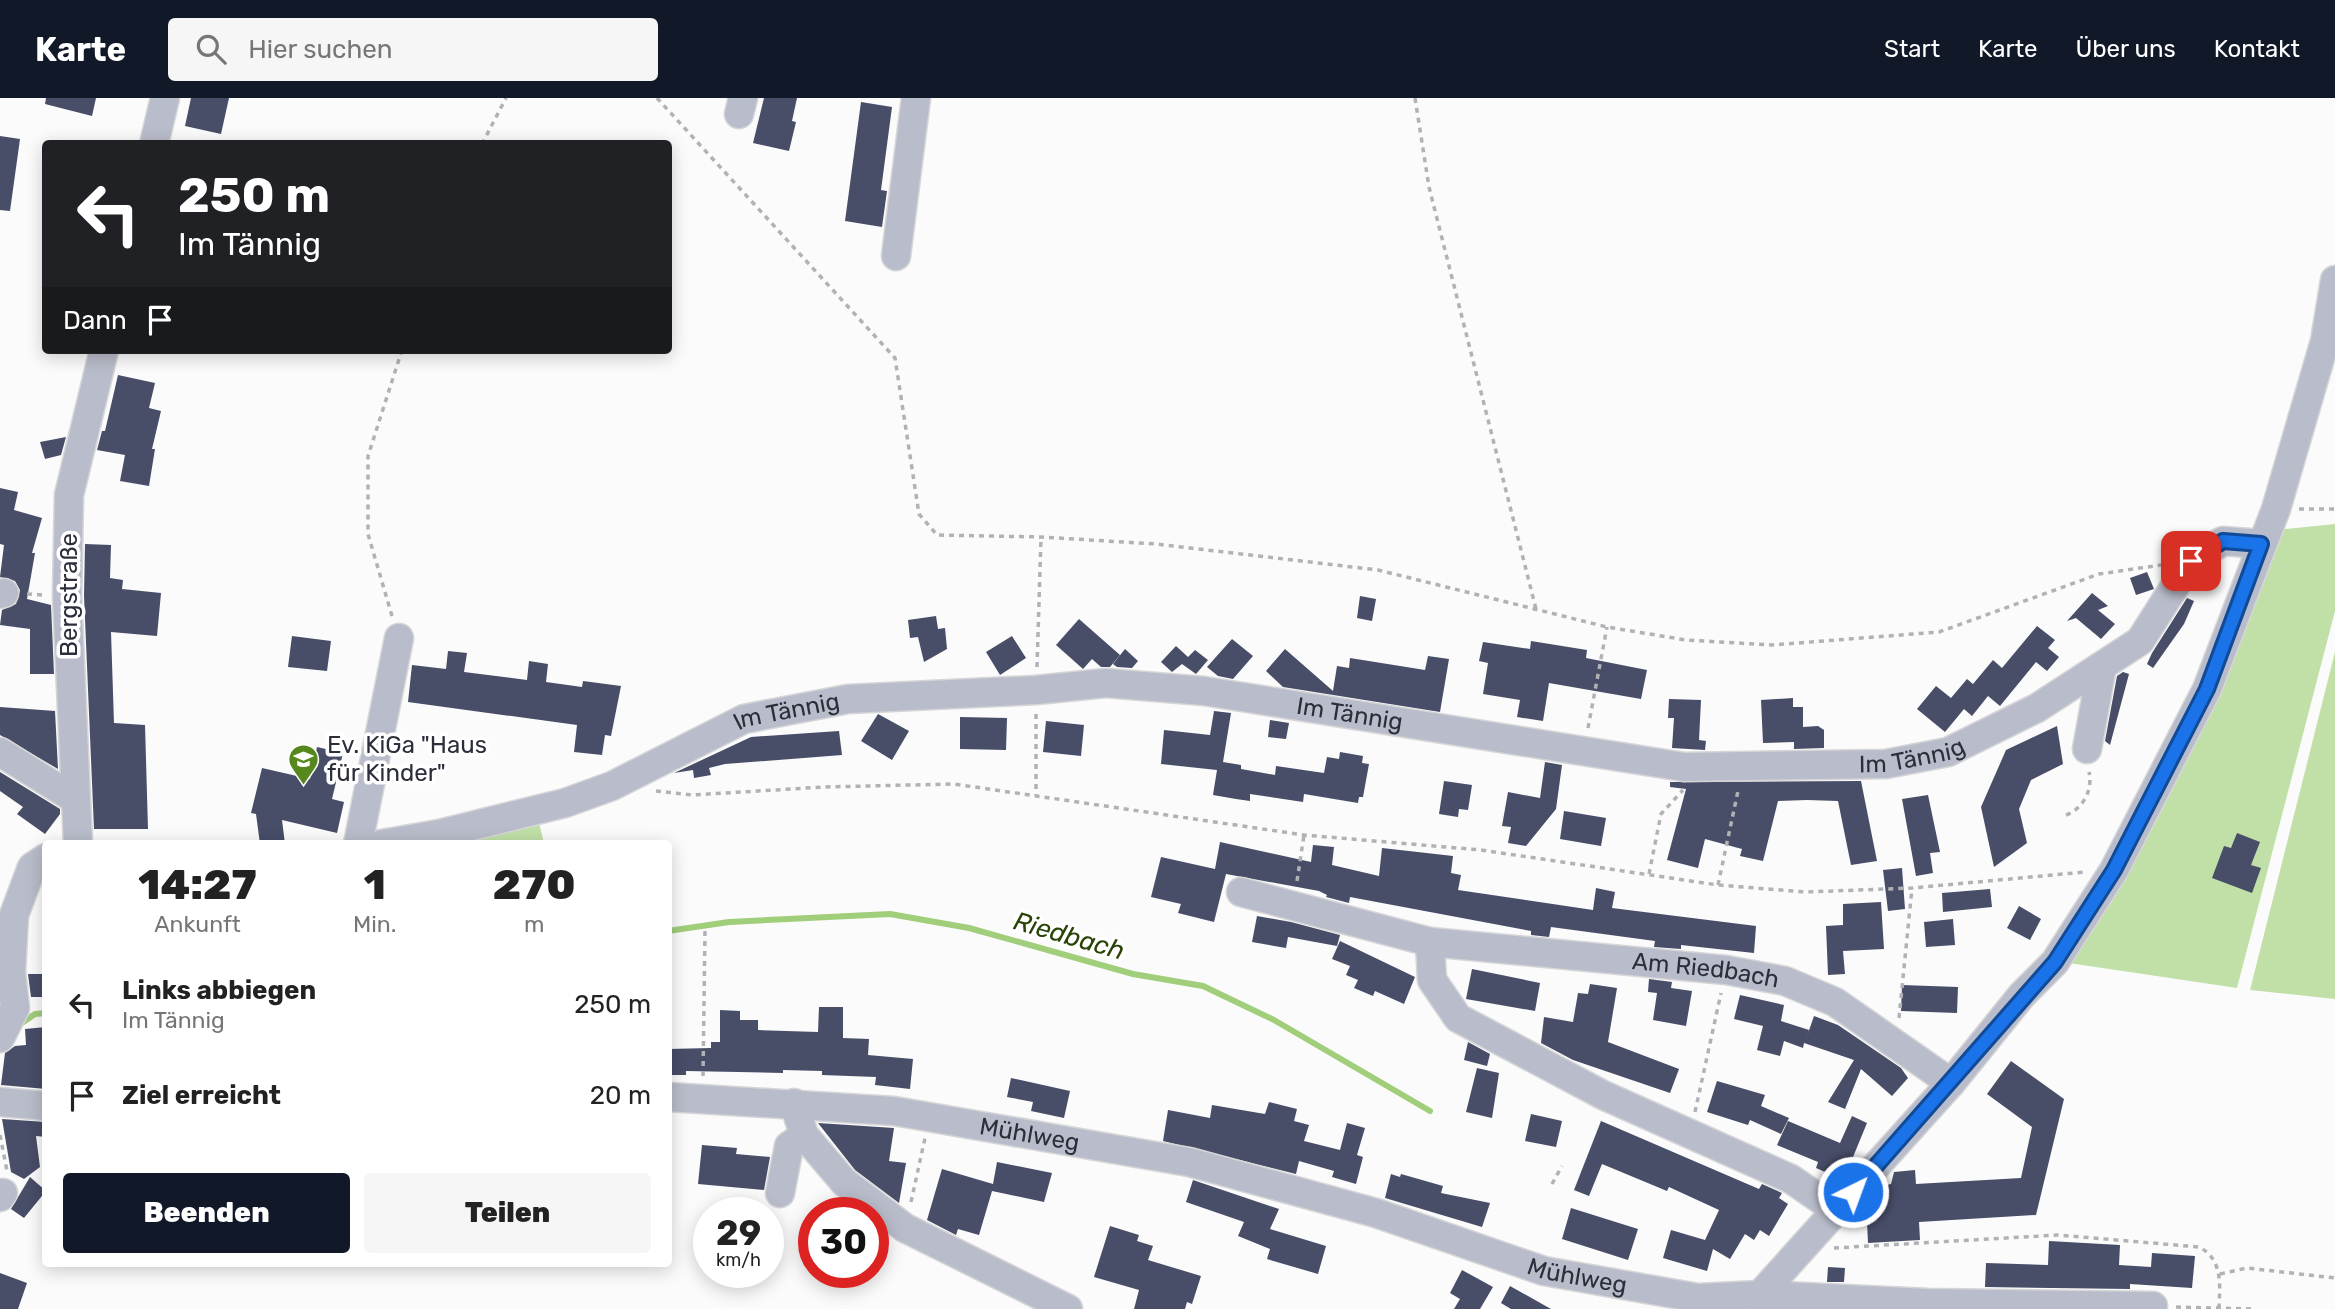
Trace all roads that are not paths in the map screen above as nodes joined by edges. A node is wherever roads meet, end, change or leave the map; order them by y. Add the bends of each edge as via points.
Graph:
1 (165, 98) edge
2 (916, 98) edge
3 (155, 140) edge
4 (896, 256) dead end
5 (2335, 280) edge
6 (103, 354) edge
7 (2261, 544) junction
8 (399, 638) road end
9 (2102, 666) junction
10 (2087, 749) road end
11 (0, 751) edge
12 (75, 799) junction
13 (78, 840) edge
14 (359, 840) edge
15 (405, 840) edge
16 (42, 861) edge
17 (1241, 892) dead end
18 (7, 914) edge
19 (1430, 942) junction
20 (5, 972) edge
21 (0, 1038) edge
22 (1951, 1083) junction
23 (672, 1097) edge
24 (0, 1102) edge
25 (794, 1103) junction
26 (42, 1106) edge
27 (804, 1135) junction
28 (780, 1193) dead end
29 (1836, 1210) junction
30 (1767, 1302) edge
31 (2152, 1306) road end
32 (1068, 1309) edge

1 - 3 street
2 - 4 street
5 - 7 street via 2325,341 2276,509
6 - 12 street, Bergstraße via 69,495 67,596
7 - 9 street, Im Tännig via 2223,541 2191,561 2140,641
7 - 22 street via 2207,689 2114,870 2055,962 2022,995
8 - 14 street
9 - 10 street
9 - 15 street, Im Tännig via 2037,708 1948,752 1858,766 1684,767 1204,691 1107,683 848,699 744,719 612,786 565,803
11 - 12 street
12 - 13 street, Bergstraße
16 - 18 street via 32,867
17 - 19 street, Am Riedbach
18 - 20 street
19 - 22 street, Am Riedbach via 1726,970 1785,981 1835,1002
19 - 29 street via 1432,980 1458,1018 1603,1095 1791,1179
20 - 21 street via 15,1008
22 - 29 street
23 - 25 street, Mühlweg
24 - 26 street
25 - 27 street
25 - 30 street, Mühlweg via 894,1111 1189,1162 1376,1213 1545,1272 1698,1298
27 - 28 street via 789,1146
27 - 32 street via 845,1182 905,1228
29 - 30 street
30 - 31 street, Mühlweg

